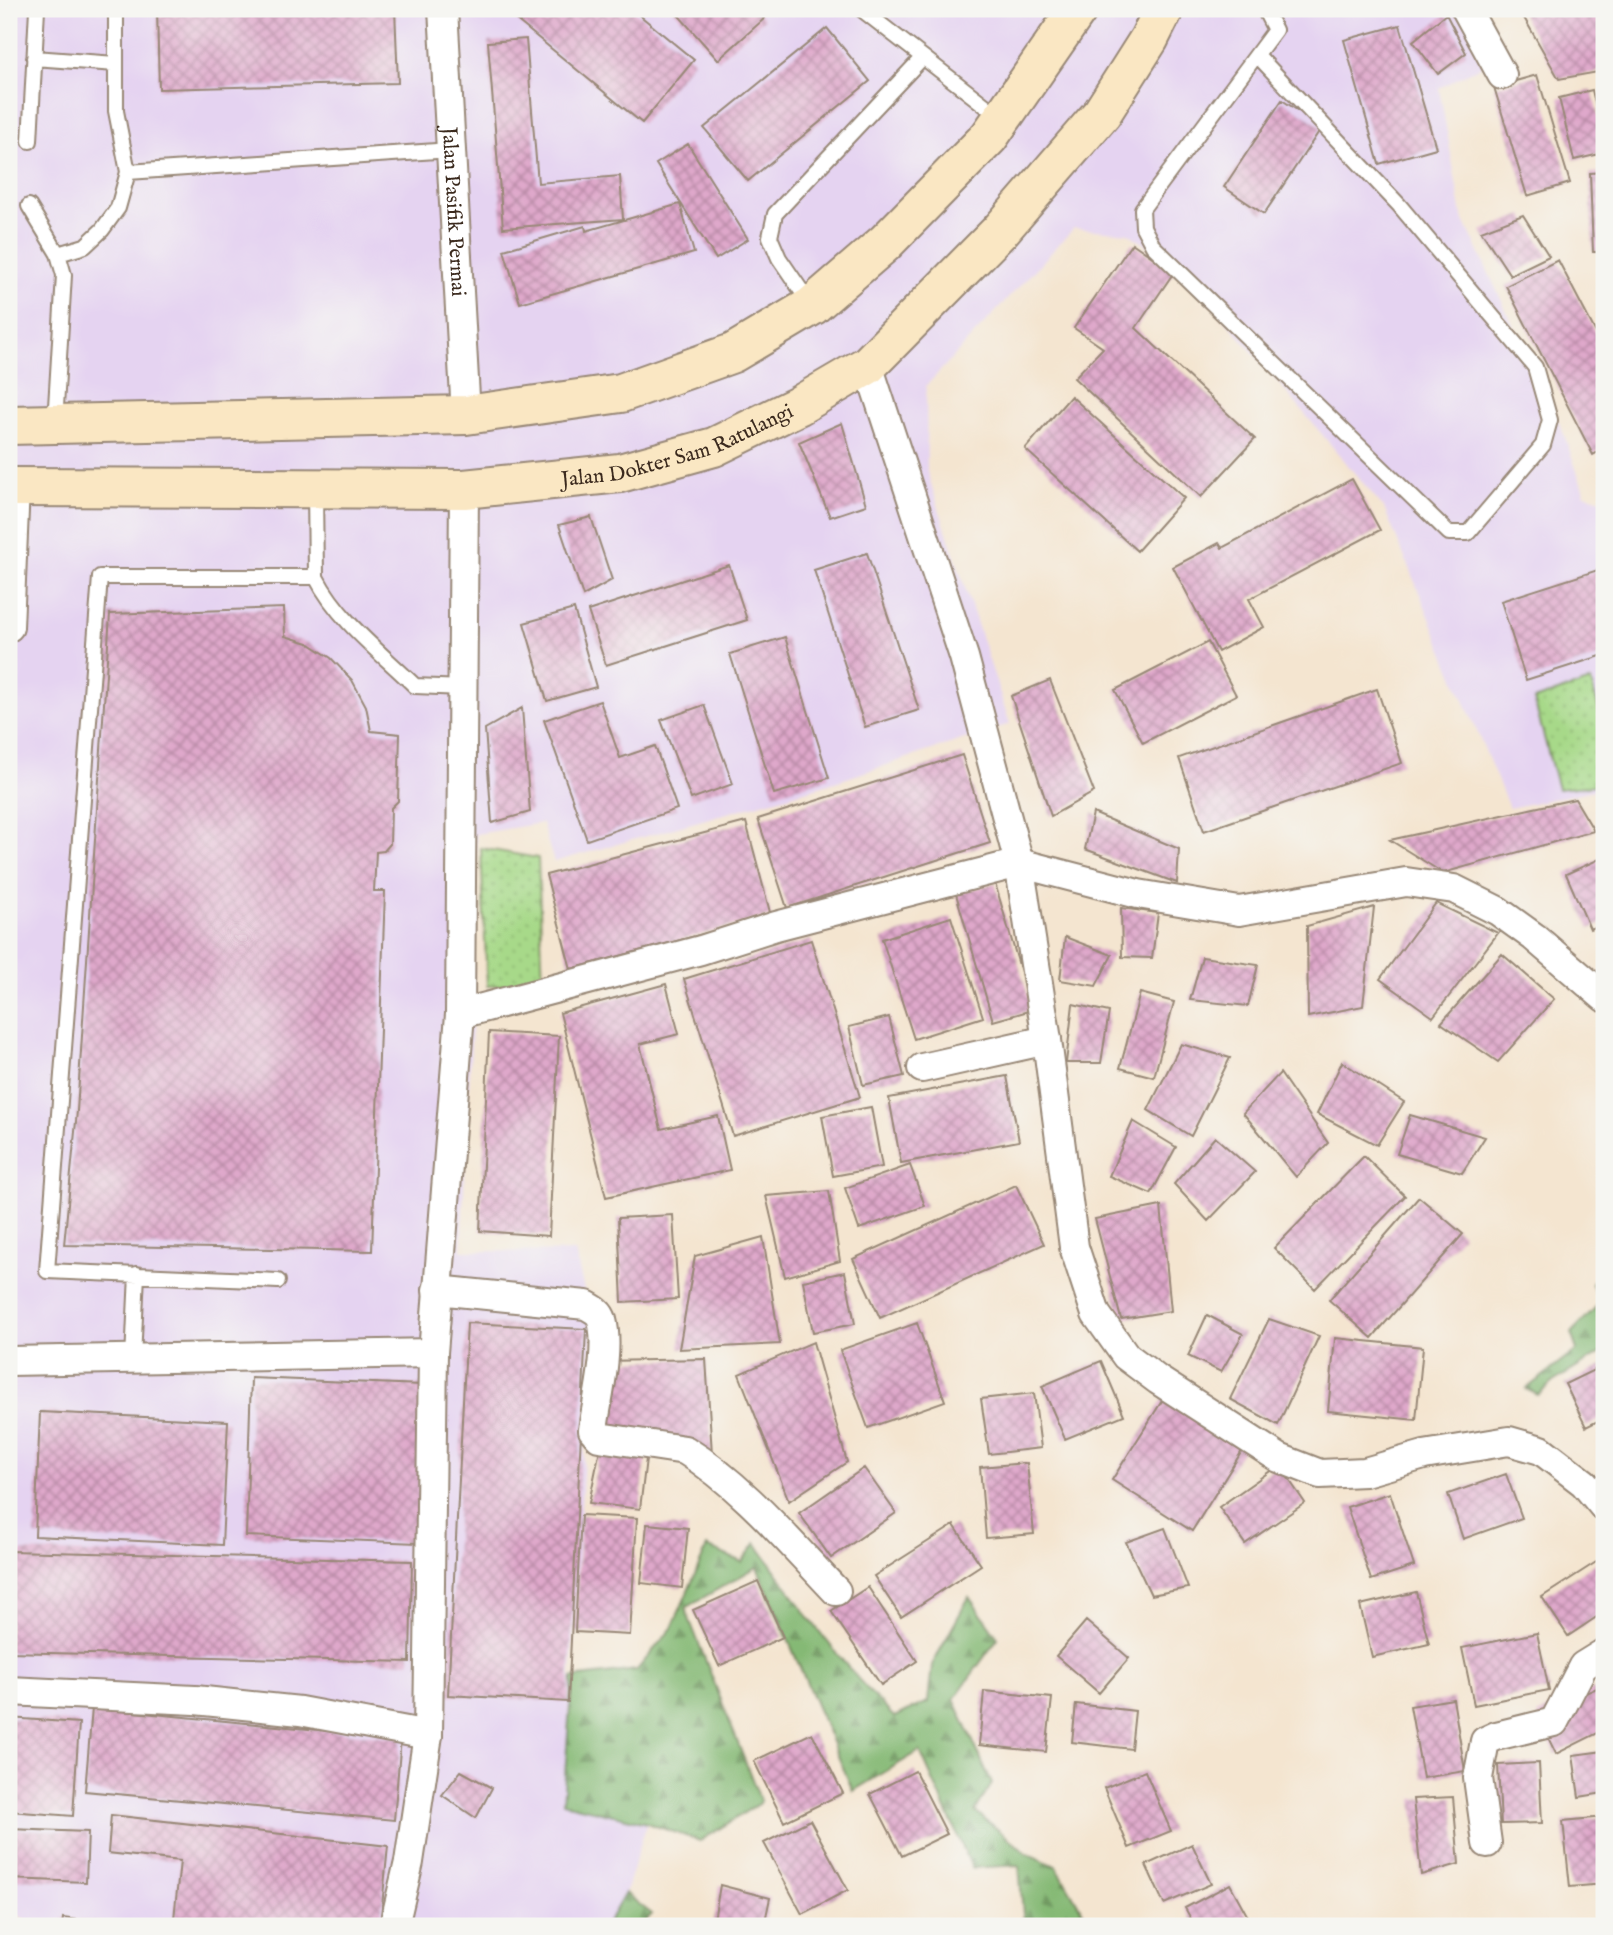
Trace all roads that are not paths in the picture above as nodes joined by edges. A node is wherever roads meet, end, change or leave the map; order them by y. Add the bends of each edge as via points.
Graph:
1 (37, 9) edge
2 (116, 9) edge
3 (443, 9) edge
4 (862, 9) edge
5 (1078, 9) edge
6 (1164, 9) edge
7 (1264, 9) edge
8 (1466, 9) edge
9 (1257, 55) junction
10 (923, 57) junction
11 (34, 58) junction
12 (116, 64) junction
13 (1502, 75) dead end
14 (1002, 118) junction
15 (30, 141) dead end
16 (451, 150) junction
17 (128, 172) junction
18 (30, 206) dead end
19 (58, 254) junction
20 (812, 306) junction
21 (868, 365) junction
22 (466, 415) junction
23 (9, 425) edge
24 (55, 425) junction
25 (12, 487) edge
26 (314, 488) junction
27 (464, 489) junction
28 (316, 577) junction
29 (9, 627) edge
30 (463, 688) junction
31 (1019, 863) junction
32 (1604, 997) edge
33 (460, 1014) junction
34 (1047, 1040) junction
35 (922, 1068) dead end
36 (137, 1275) junction
37 (278, 1282) dead end
38 (437, 1290) junction
39 (433, 1353) junction
40 (133, 1359) junction
41 (9, 1361) edge
42 (1604, 1507) edge
43 (836, 1591) dead end
44 (1604, 1653) edge
45 (9, 1691) edge
46 (428, 1735) junction
47 (1487, 1843) dead end
48 (394, 1926) edge

1 - 11 lane
2 - 12 lane
3 - 16 street, Jalan Pasifik Permai
4 - 10 lane
5 - 14 main road
6 - 21 main road, Jalan Dokter Sam Ratulangi via 1102,113 1000,231
7 - 9 lane via 1275,30
8 - 13 street
9 - 9 lane via 1399,205 1535,367 1550,420 1543,445 1468,533 1449,533 1153,246 1143,227 1143,209
10 - 14 lane
10 - 20 lane via 775,214 769,237
11 - 12 lane
11 - 15 lane
12 - 17 lane via 116,111
14 - 20 main road via 885,243
16 - 17 lane
16 - 22 street, Jalan Pasifik Permai
17 - 19 lane via 118,208 102,230 85,247
18 - 19 lane
19 - 24 lane via 64,275
20 - 22 main road via 733,353 621,393
21 - 27 main road, Jalan Dokter Sam Ratulangi via 798,407 714,447 621,473
21 - 31 street via 964,657
22 - 24 main road
23 - 24 main road
25 - 26 main road, Jalan Dokter Sam Ratulangi
25 - 29 street
26 - 27 main road, Jalan Dokter Sam Ratulangi
26 - 28 lane
27 - 30 street
28 - 30 lane via 343,616 415,686
28 - 36 lane via 100,577 47,1270
30 - 33 street
31 - 32 street via 1138,894 1239,911 1406,882 1454,889 1498,911
31 - 33 street
31 - 34 street
33 - 38 street
34 - 35 street
34 - 42 street via 1074,1247 1096,1314 1126,1356 1279,1458 1320,1475 1365,1472 1424,1455 1509,1441 1541,1450 1584,1483
36 - 37 lane
36 - 40 lane
38 - 39 street
38 - 43 street via 586,1305 595,1310 601,1317 604,1347 593,1430 598,1437 685,1450 745,1498
39 - 40 street
39 - 46 street
40 - 41 street
44 - 47 street via 1583,1667 1554,1721 1485,1741 1478,1778
45 - 46 street via 195,1700 286,1710
46 - 48 street via 409,1862

